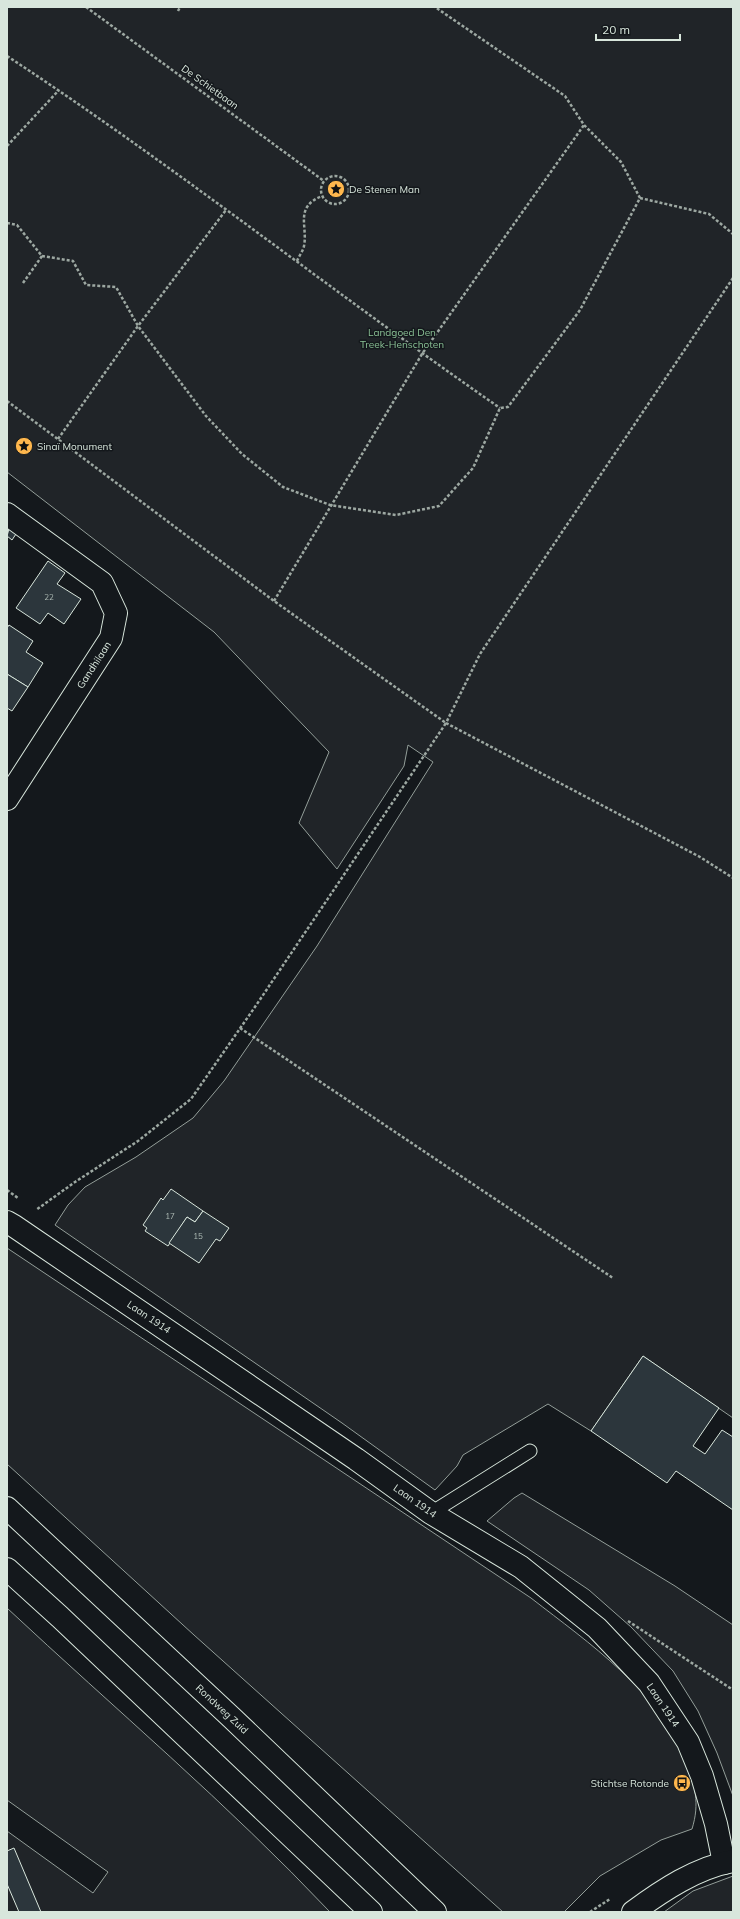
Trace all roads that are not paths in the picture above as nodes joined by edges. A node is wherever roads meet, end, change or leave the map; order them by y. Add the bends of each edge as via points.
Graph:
1 (7, 514) edge
2 (7, 799) edge
3 (11, 1224) edge
4 (530, 1451) dead end
5 (7, 1508) edge
6 (431, 1513) junction
7 (7, 1569) edge
8 (728, 1862) edge
9 (371, 1912) edge
10 (435, 1912) edge
11 (633, 1912) edge

1 - 2 street, Gandhilaan via 102,583 116,613 111,638
3 - 6 street, Laan 1914
4 - 6 lane
5 - 10 street, Rondweg Zuid
6 - 8 street, Laan 1914 via 521,1567 597,1628 649,1683 688,1742 706,1789
7 - 9 street
8 - 11 street via 671,1886

